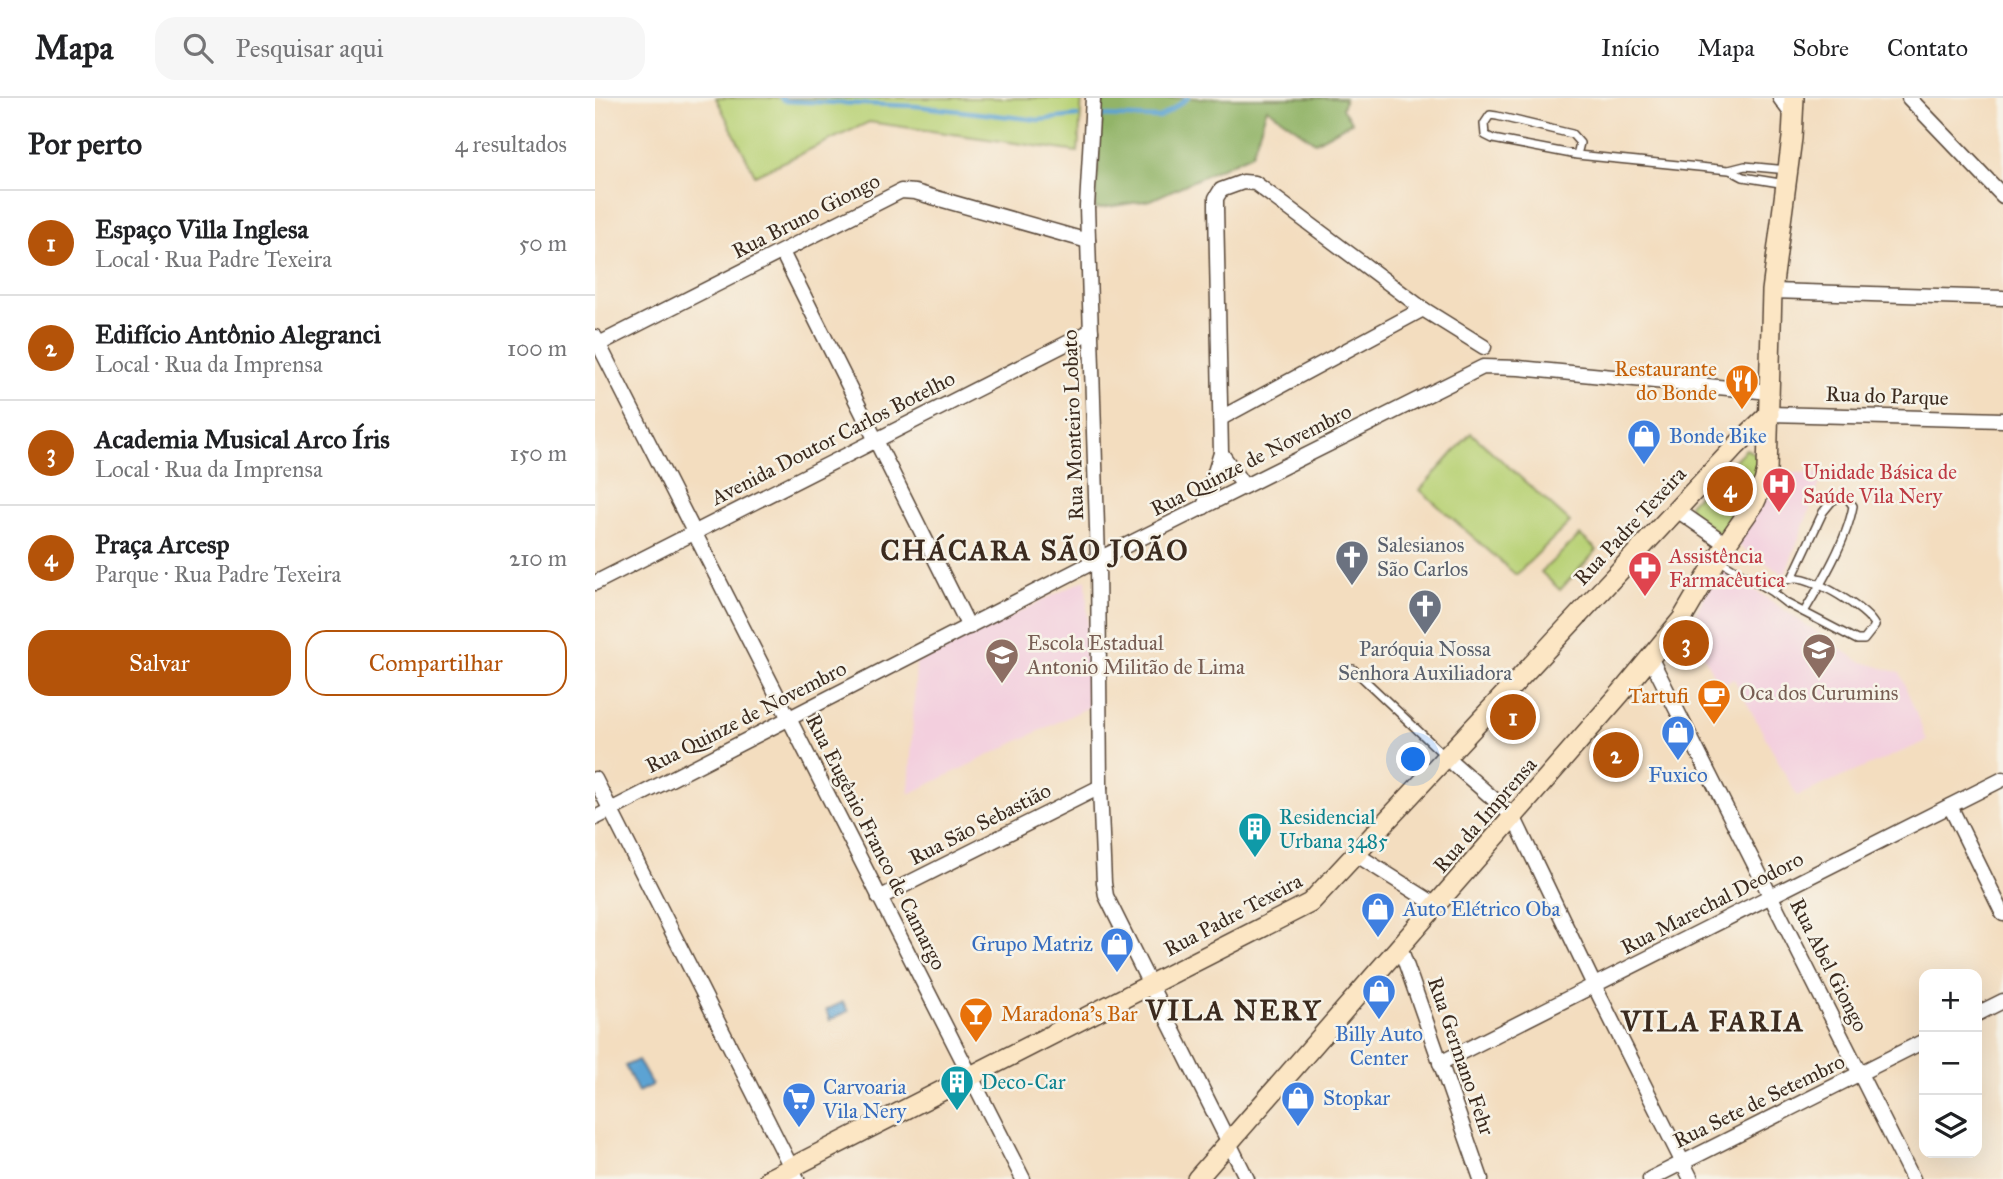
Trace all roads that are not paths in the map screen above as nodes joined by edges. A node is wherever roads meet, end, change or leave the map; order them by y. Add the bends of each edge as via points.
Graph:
1 (1093, 98) edge
2 (1780, 98) edge
3 (1909, 98) edge
4 (1793, 107) edge
5 (1577, 155) junction
6 (1729, 170) junction
7 (1787, 177) junction
8 (2003, 196) edge
9 (1089, 241) junction
10 (782, 252) junction
11 (1772, 291) junction
12 (2003, 298) edge
13 (1423, 309) junction
14 (1091, 331) junction
15 (596, 342) edge
16 (1484, 347) dead end
17 (1770, 392) junction
18 (1769, 414) junction
19 (1221, 418) junction
20 (2003, 420) edge
21 (875, 440) junction
22 (1736, 446) junction
23 (1221, 453) junction
24 (1767, 464) junction
25 (1244, 486) junction
26 (1204, 507) junction
27 (1677, 510) junction
28 (694, 532) junction
29 (1721, 551) junction
30 (1098, 560) junction
31 (1792, 578) junction
32 (595, 583) edge
33 (1819, 587) junction
34 (1772, 593) junction
35 (1804, 612) junction
36 (969, 627) junction
37 (1650, 657) junction
38 (1353, 669) dead end
39 (790, 717) junction
40 (1447, 758) junction
41 (595, 779) edge
42 (2003, 779) edge
43 (1100, 787) junction
44 (1949, 806) junction
45 (611, 810) junction
46 (1513, 816) junction
47 (595, 818) edge
48 (1357, 855) junction
49 (1772, 897) junction
50 (880, 898) junction
51 (1436, 905) junction
52 (2003, 914) edge
53 (1400, 947) junction
54 (1151, 985) junction
55 (1595, 987) junction
56 (2003, 1001) edge
57 (1982, 1012) edge
58 (1919, 1044) edge
59 (1440, 1063) junction
60 (1860, 1074) junction
61 (970, 1076) junction
62 (1229, 1145) junction
63 (1683, 1162) junction
64 (794, 1173) edge
65 (769, 1179) edge
66 (1023, 1179) edge
67 (1197, 1179) edge
68 (1247, 1179) edge
69 (1481, 1179) edge
70 (1650, 1179) edge
71 (1691, 1179) edge
72 (1913, 1179) edge

1 - 9 street, Rua Monteiro Lobato
2 - 4 street
3 - 8 street
4 - 7 main road, Rua da Imprensa
5 - 5 lane via 1580,143 1572,134 1490,115 1484,124 1485,135 1493,139
5 - 6 lane
6 - 7 lane via 1743,177
6 - 7 lane via 1745,166
7 - 11 main road, Rua da Imprensa
9 - 10 street, Rua Bruno Giongo via 901,191
9 - 14 street, Rua Monteiro Lobato
10 - 15 street, Rua Bruno Giongo
10 - 21 street
11 - 12 street
11 - 17 main road, Rua da Imprensa
13 - 16 street
13 - 19 street
13 - 19 street via 1255,183 1221,190 1216,198
14 - 21 street, Avenida Doutor Carlos Botelho
14 - 30 street, Rua Monteiro Lobato
15 - 28 street, Rua Eugênio Franco de Camargo
17 - 18 main road, Rua da Imprensa
17 - 25 street, Rua Quinze de Novembro via 1483,367
18 - 20 street, Rua do Parque
18 - 22 main road, Rua Padre Texeira
18 - 24 main road, Rua da Imprensa
19 - 23 street
21 - 28 street, Avenida Doutor Carlos Botelho
21 - 36 street
22 - 24 main road via 1760,453
22 - 27 main road, Rua Padre Texeira
23 - 25 street
23 - 26 street
24 - 29 main road, Rua da Imprensa via 1753,504
25 - 26 street, Rua Quinze de Novembro
26 - 30 street, Rua Quinze de Novembro
27 - 29 street
27 - 40 main road, Rua Padre Texeira
28 - 32 street, Avenida Doutor Carlos Botelho
28 - 39 street, Rua Eugênio Franco de Camargo
29 - 34 lane
29 - 37 main road, Rua da Imprensa via 1682,619
30 - 36 street, Rua Quinze de Novembro
30 - 43 street, Rua Monteiro Lobato
31 - 33 lane
31 - 33 lane via 1823,512 1843,496 1853,506 1850,519
31 - 34 lane
33 - 35 lane
33 - 35 lane via 1852,602 1871,617 1874,630 1864,640 1857,640
34 - 35 lane
36 - 39 street, Rua Quinze de Novembro
37 - 46 main road, Rua da Imprensa
37 - 49 street, Rua Abel Giongo
38 - 40 lane
39 - 45 street, Rua Quinze de Novembro
39 - 50 street, Rua Eugênio Franco de Camargo
40 - 46 street
40 - 48 main road, Rua Padre Texeira
41 - 45 street
42 - 44 street, Rua Marechal Deodoro
43 - 50 street, Rua São Sebastião
43 - 54 street, Rua Monteiro Lobato via 1106,896
44 - 49 street, Rua Marechal Deodoro
44 - 52 street
45 - 47 street, Rua Quinze de Novembro
45 - 64 street
46 - 51 main road, Rua da Imprensa
46 - 55 street
48 - 51 street
48 - 54 main road, Rua Padre Texeira via 1310,903
49 - 55 street, Rua Marechal Deodoro
49 - 60 street, Rua Abel Giongo
50 - 61 street, Rua Eugênio Franco de Camargo
51 - 53 main road, Rua da Imprensa
53 - 59 street, Rua Germano Fehr
53 - 62 main road, Rua da Imprensa
54 - 61 main road, Rua Padre Texeira
54 - 62 street, Rua Monteiro Lobato
55 - 59 street, Rua Marechal Deodoro
55 - 63 street
56 - 57 street
58 - 60 street, Rua Sete de Setembro
59 - 69 street, Rua Germano Fehr
60 - 63 street, Rua Sete de Setembro
60 - 72 street, Rua Abel Giongo
61 - 64 main road, Rua Padre Texeira
61 - 66 street, Rua Eugênio Franco de Camargo
62 - 67 main road, Rua da Imprensa
62 - 68 street, Rua Monteiro Lobato
63 - 70 street, Rua Sete de Setembro
63 - 71 street
64 - 65 main road, Rua Padre Texeira

